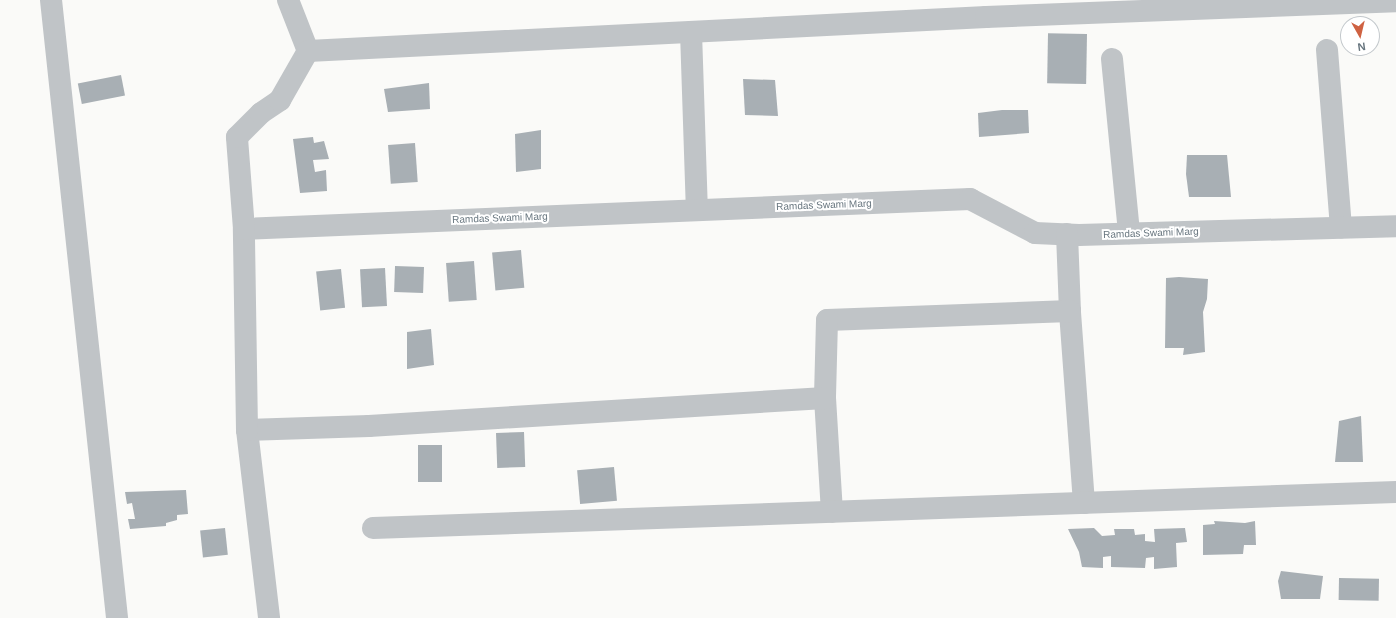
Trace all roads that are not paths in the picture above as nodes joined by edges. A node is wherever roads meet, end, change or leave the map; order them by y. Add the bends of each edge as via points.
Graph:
1 (51, 0) edge
2 (288, 0) edge
3 (1396, 1) edge
4 (1028, 8) edge
5 (691, 32) junction
6 (1327, 50) dead end
7 (308, 51) junction
8 (1112, 59) dead end
9 (697, 210) junction
10 (1396, 226) edge
11 (1341, 227) junction
12 (244, 229) junction
13 (1128, 233) junction
14 (1067, 234) junction
15 (1070, 311) junction
16 (825, 398) junction
17 (247, 430) junction
18 (1396, 492) edge
19 (1084, 503) junction
20 (832, 512) junction
21 (373, 528) dead end
22 (117, 618) edge
23 (269, 618) edge

1 - 22 street
2 - 7 street
3 - 4 street
4 - 5 street
5 - 7 street
5 - 9 street
6 - 11 street
7 - 12 street via 280,100 261,113 237,137
8 - 13 street
9 - 12 street, Ramdas Swami Marg
9 - 14 street, Ramdas Swami Marg via 970,199 1035,233
10 - 11 street, Ramdas Swami Marg
11 - 13 street, Ramdas Swami Marg
12 - 17 street
13 - 14 street, Ramdas Swami Marg
14 - 15 street
15 - 16 street via 827,320
15 - 19 street
16 - 17 street via 369,426
16 - 20 street
17 - 23 street
18 - 19 street
19 - 20 street
20 - 21 street

